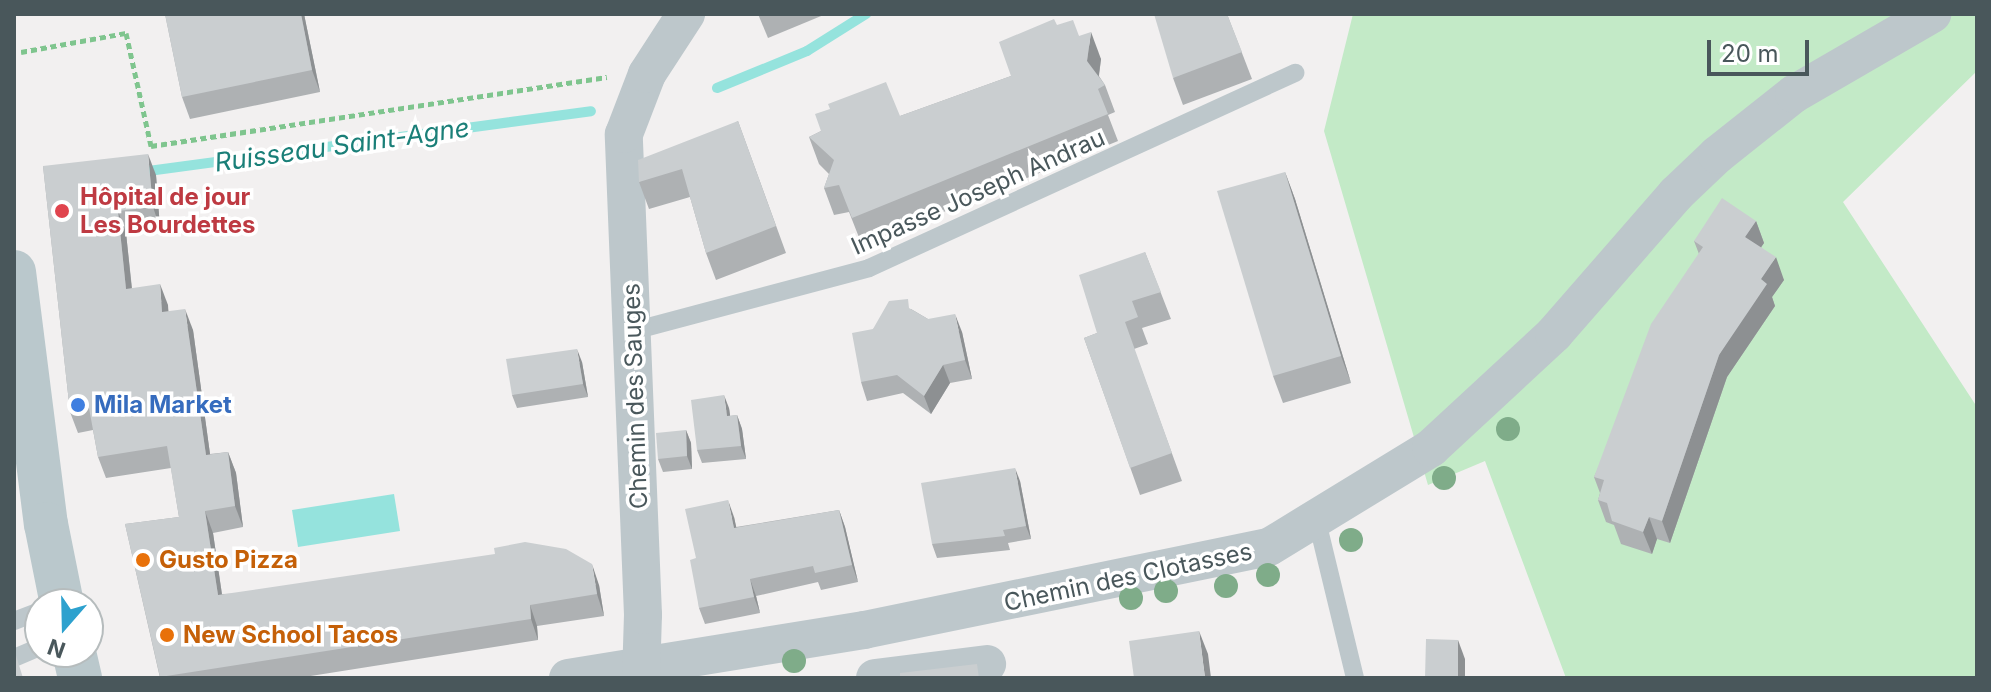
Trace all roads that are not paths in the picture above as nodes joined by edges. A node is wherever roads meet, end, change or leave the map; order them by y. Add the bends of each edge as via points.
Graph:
1 (1932, 14) edge
2 (669, 25) edge
3 (1295, 73) dead end
4 (14, 272) edge
5 (633, 331) junction
6 (20, 364) edge
7 (1317, 521) junction
8 (53, 588) edge
9 (987, 664) dead end
10 (641, 672) edge
11 (934, 674) edge
12 (568, 678) edge
13 (875, 678) edge
14 (1355, 678) edge

1 - 7 street, Chemin des Clotasses via 1794,94 1717,155 1676,194 1554,334 1431,448
2 - 5 street, Chemin des Sauges via 627,114 624,166
3 - 5 lane, Impasse Joseph Andrau via 869,268
4 - 6 main road
5 - 10 street, Chemin des Sauges
6 - 8 main road
7 - 10 street, Chemin des Clotasses via 1269,547 1220,561
7 - 14 lane
9 - 11 street
10 - 12 street, Chemin des Clotasses
11 - 13 street

